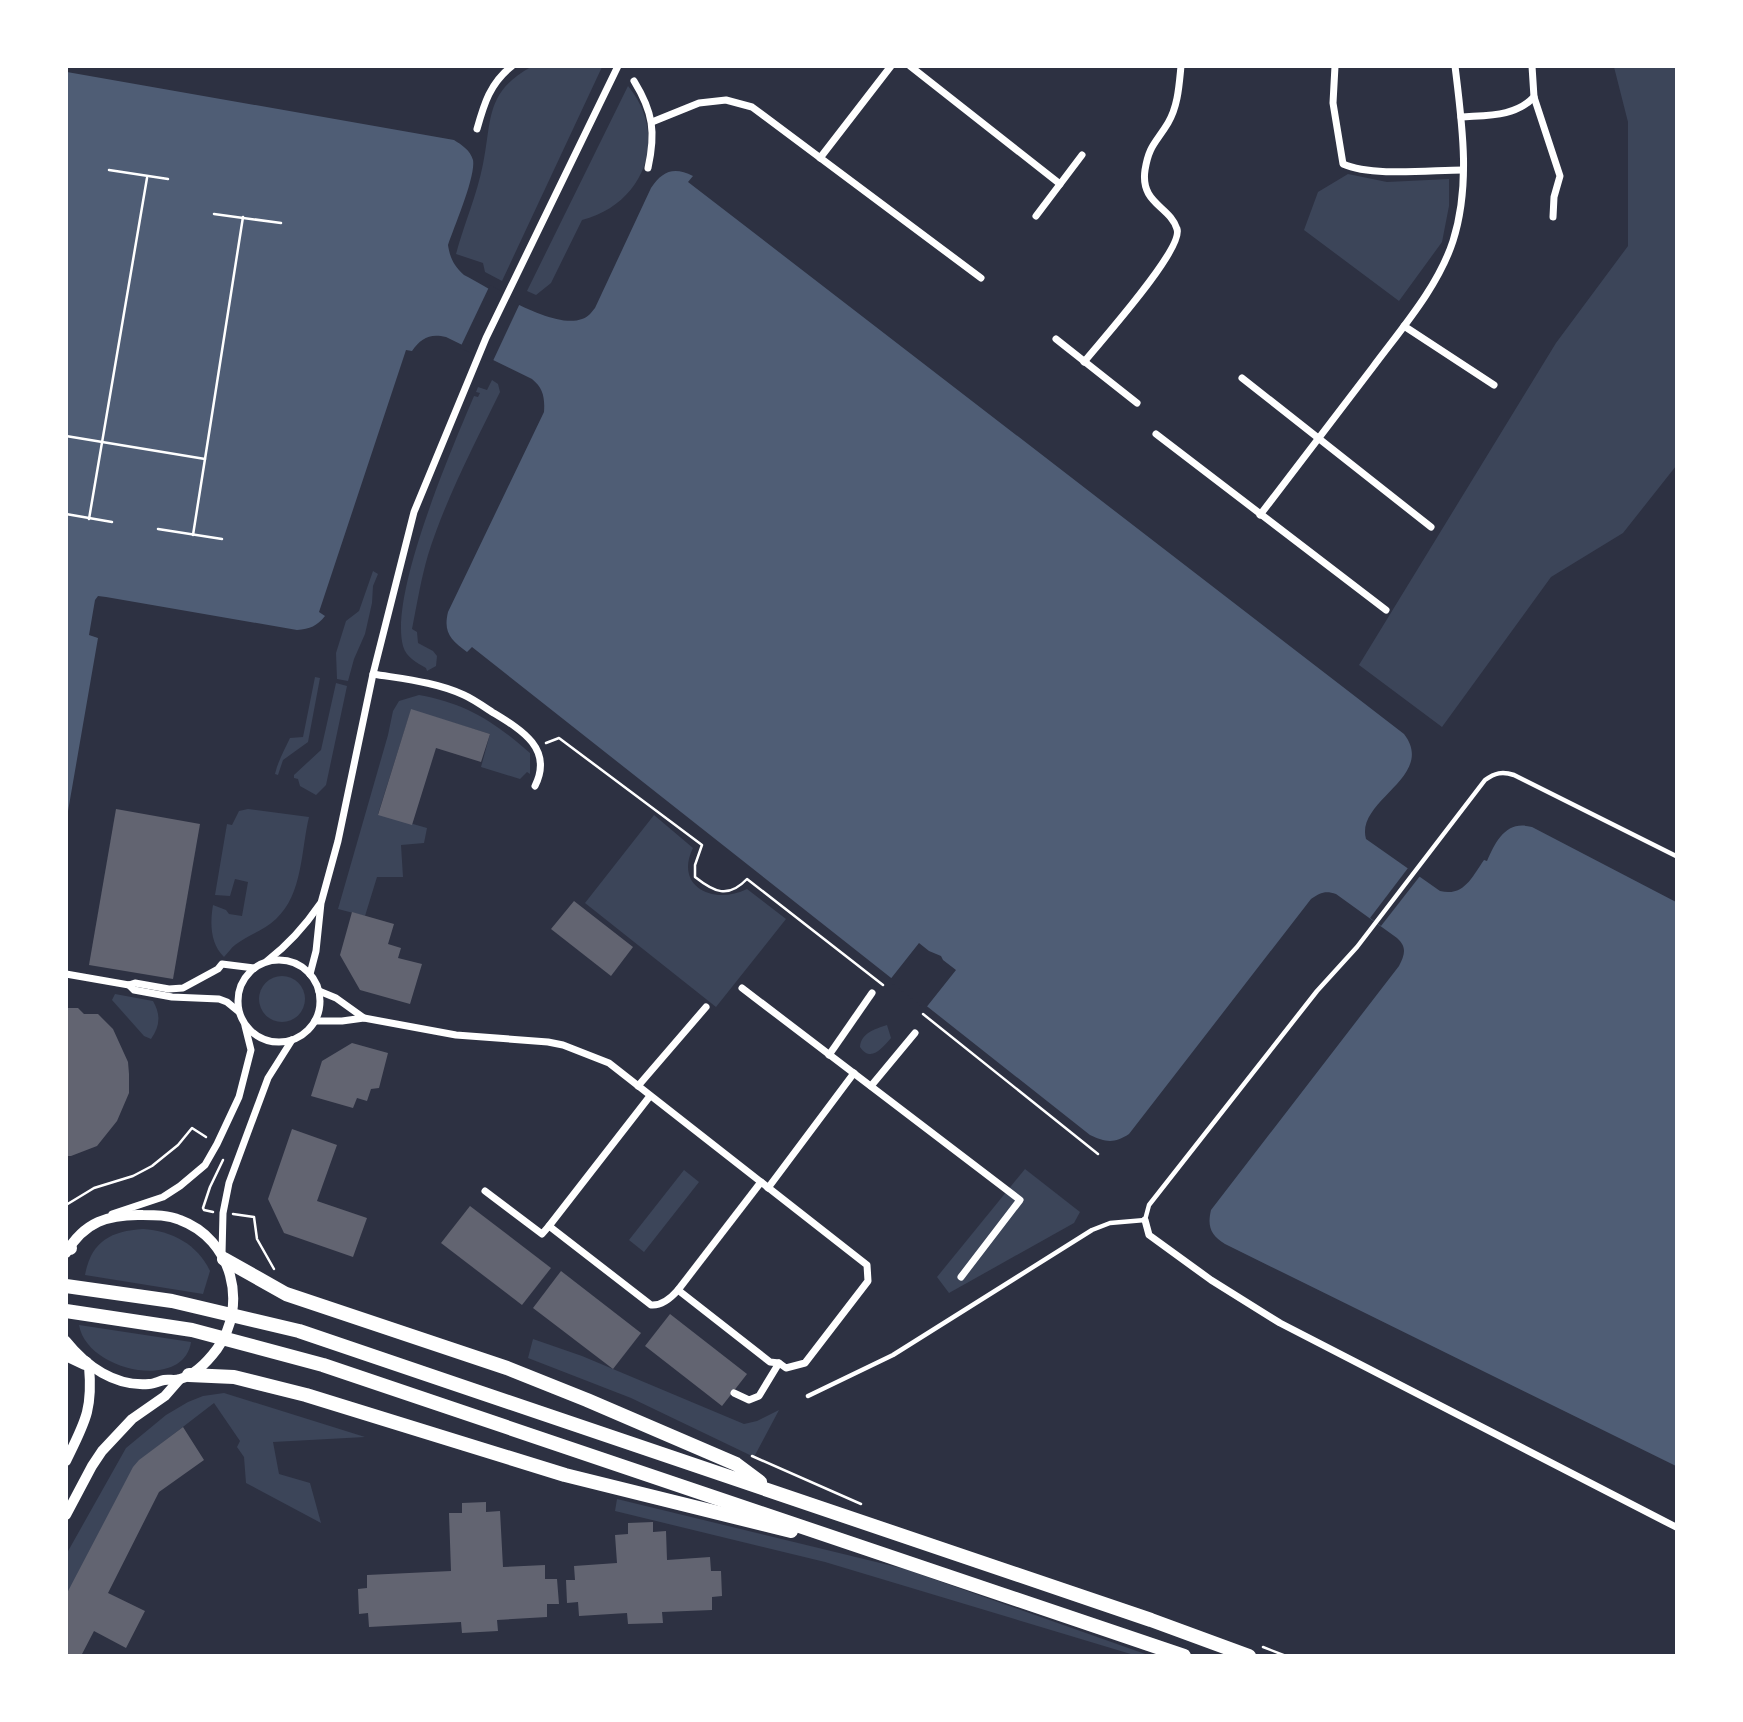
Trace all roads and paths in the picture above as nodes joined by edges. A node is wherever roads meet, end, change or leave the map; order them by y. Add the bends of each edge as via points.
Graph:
1 (512, 66) edge
2 (618, 66) edge
3 (891, 66) edge
4 (910, 66) edge
5 (1181, 66) edge
6 (1335, 66) edge
7 (1455, 66) edge
8 (1532, 66) edge
9 (634, 81) dead end
10 (1534, 97) junction
11 (1461, 117) junction
12 (652, 122) junction
13 (477, 129) dead end
14 (1082, 155) dead end
15 (820, 158) junction
16 (648, 168) dead end
17 (110, 170) dead end
18 (1463, 170) junction
19 (147, 178) dead end
20 (168, 179) dead end
21 (1060, 184) junction
22 (214, 214) dead end
23 (1036, 216) dead end
24 (243, 217) dead end
25 (1553, 217) dead end
26 (281, 223) dead end
27 (981, 278) dead end
28 (1404, 326) junction
29 (1056, 338) dead end
30 (1084, 362) junction
31 (1242, 379) dead end
32 (1494, 385) dead end
33 (1137, 403) dead end
34 (1156, 434) dead end
35 (66, 436) edge
36 (1319, 439) junction
37 (104, 442) junction
38 (205, 459) junction
39 (66, 514) edge
40 (1260, 514) junction
41 (89, 519) dead end
42 (111, 522) dead end
43 (1431, 527) dead end
44 (158, 529) dead end
45 (193, 535) dead end
46 (222, 539) dead end
47 (1386, 610) dead end
48 (373, 674) junction
49 (536, 746) junction
50 (535, 786) dead end
51 (1676, 856) edge
52 (321, 903) junction
53 (267, 962) junction
54 (254, 968) junction
55 (66, 974) edge
56 (310, 975) junction
57 (129, 985) junction
58 (883, 985) dead end
59 (741, 988) dead end
60 (318, 991) junction
61 (872, 993) dead end
62 (706, 1007) dead end
63 (238, 1012) junction
64 (923, 1014) dead end
65 (364, 1018) junction
66 (315, 1021) junction
67 (245, 1026) junction
68 (915, 1033) dead end
69 (292, 1040) junction
70 (829, 1055) junction
71 (853, 1073) junction
72 (638, 1086) junction
73 (871, 1086) junction
74 (650, 1096) junction
75 (201, 1134) dead end
76 (227, 1150) dead end
77 (1098, 1154) dead end
78 (765, 1185) junction
79 (485, 1191) dead end
80 (66, 1205) edge
81 (213, 1212) dead end
82 (238, 1215) dead end
83 (1144, 1220) junction
84 (99, 1221) junction
85 (549, 1226) junction
86 (68, 1250) edge
87 (223, 1256) junction
88 (282, 1275) dead end
89 (961, 1277) dead end
90 (66, 1286) edge
91 (678, 1290) junction
92 (66, 1311) edge
93 (66, 1341) edge
94 (66, 1354) edge
95 (779, 1363) junction
96 (87, 1365) junction
97 (184, 1378) junction
98 (734, 1394) dead end
99 (808, 1396) dead end
100 (66, 1397) edge
101 (66, 1405) edge
102 (66, 1461) edge
103 (770, 1490) junction
104 (66, 1515) edge
105 (1676, 1527) edge
106 (875, 1550) junction
107 (1184, 1656) edge
108 (1250, 1656) edge

1 - 13 street via 486,97
2 - 48 street via 486,338 414,512
3 - 15 street
4 - 21 street
5 - 30 street via 1177,101 1152,145 1145,173 1152,202 1172,219 1178,231 1176,243
6 - 18 street via 1333,103 1343,164 1390,171
7 - 11 street
8 - 10 street
9 - 12 street
10 - 11 street via 1512,112
10 - 25 street via 1560,176
11 - 18 street
12 - 15 street via 699,103 726,100 752,107
12 - 16 street
14 - 21 street
15 - 27 street
17 - 20 path
18 - 28 street via 1452,242 1435,279
19 - 37 path
21 - 23 street
22 - 26 path
24 - 38 path
28 - 32 street
28 - 36 street
29 - 30 street
30 - 33 street
31 - 36 street
34 - 40 street
35 - 37 path
36 - 40 street
36 - 43 street
37 - 38 path
37 - 41 path
38 - 45 path
39 - 42 path
40 - 47 street
44 - 46 path
48 - 49 street via 464,695
48 - 52 street
49 - 50 street via 541,774
49 - 58 path via 559,738 702,845 695,877 705,885 718,892 731,891 747,880
51 - 83 lane via 1514,775 1493,774 1149,1205
52 - 53 street via 288,945
52 - 56 street
53 - 54 street
53 - 56 street via 290,962
54 - 57 street via 222,964 183,988
54 - 63 street via 240,988
55 - 57 street
56 - 60 street
57 - 63 street via 172,997 219,999
59 - 70 street
60 - 65 street
60 - 66 street via 320,1007
61 - 70 street
62 - 72 street
63 - 67 street
64 - 77 path
65 - 66 street
65 - 72 street via 456,1035 548,1042 609,1063
66 - 69 street
67 - 69 street via 266,1041
67 - 84 street via 251,1050 239,1097 205,1165 163,1197
68 - 73 street
69 - 87 street via 268,1078 229,1183 223,1213
70 - 71 street
71 - 73 street
71 - 78 street
72 - 74 street
73 - 89 street via 1020,1200
74 - 78 street
74 - 85 street
75 - 80 path via 192,1128 152,1166 94,1188
76 - 81 path via 204,1208
78 - 91 street
78 - 95 street via 867,1265 868,1281 805,1363 786,1368
79 - 85 street via 542,1234
82 - 88 path via 254,1217 257,1239 271,1267
83 - 99 lane via 1092,1230 893,1355
83 - 105 street via 1149,1235 1280,1323
84 - 86 street
84 - 87 street via 138,1215 179,1219 197,1228
85 - 91 street via 651,1305 668,1300
87 - 97 street via 233,1287 230,1325 211,1357
87 - 103 main road via 286,1294 507,1368 637,1421 736,1464
90 - 103 main road via 172,1301 299,1331
91 - 95 street via 770,1362
92 - 106 main road via 192,1330 323,1365
93 - 96 street
94 - 96 main road
95 - 98 street via 759,1396 749,1400
96 - 97 street via 133,1384
96 - 102 street via 90,1404
97 - 104 street via 132,1419 102,1451
97 - 106 main road via 234,1377 565,1475
100 - 101 path
103 - 108 main road
106 - 107 main road

